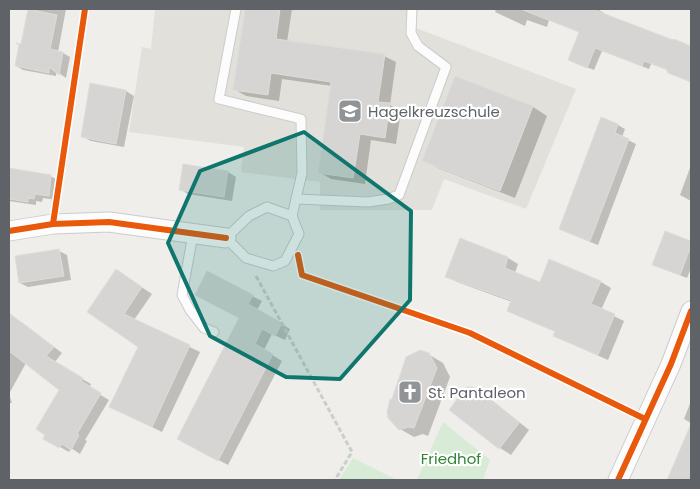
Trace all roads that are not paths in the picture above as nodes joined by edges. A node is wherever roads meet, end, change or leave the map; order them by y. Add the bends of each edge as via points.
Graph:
1 (236, 9) edge
2 (412, 9) edge
3 (296, 199) junction
4 (292, 216) junction
5 (9, 231) edge
6 (193, 234) junction
7 (226, 238) junction
8 (691, 312) edge
9 (214, 332) dead end
10 (618, 480) edge

1 - 3 lane via 219,99 301,119 302,172
2 - 3 lane via 411,33 418,46 446,67 399,195 368,202
3 - 4 lane
4 - 7 lane via 267,207 249,216
4 - 7 lane via 299,234 286,261 274,266 246,258
5 - 6 street via 53,224 109,222
6 - 7 street
6 - 9 lane via 182,295 204,328
8 - 10 street

